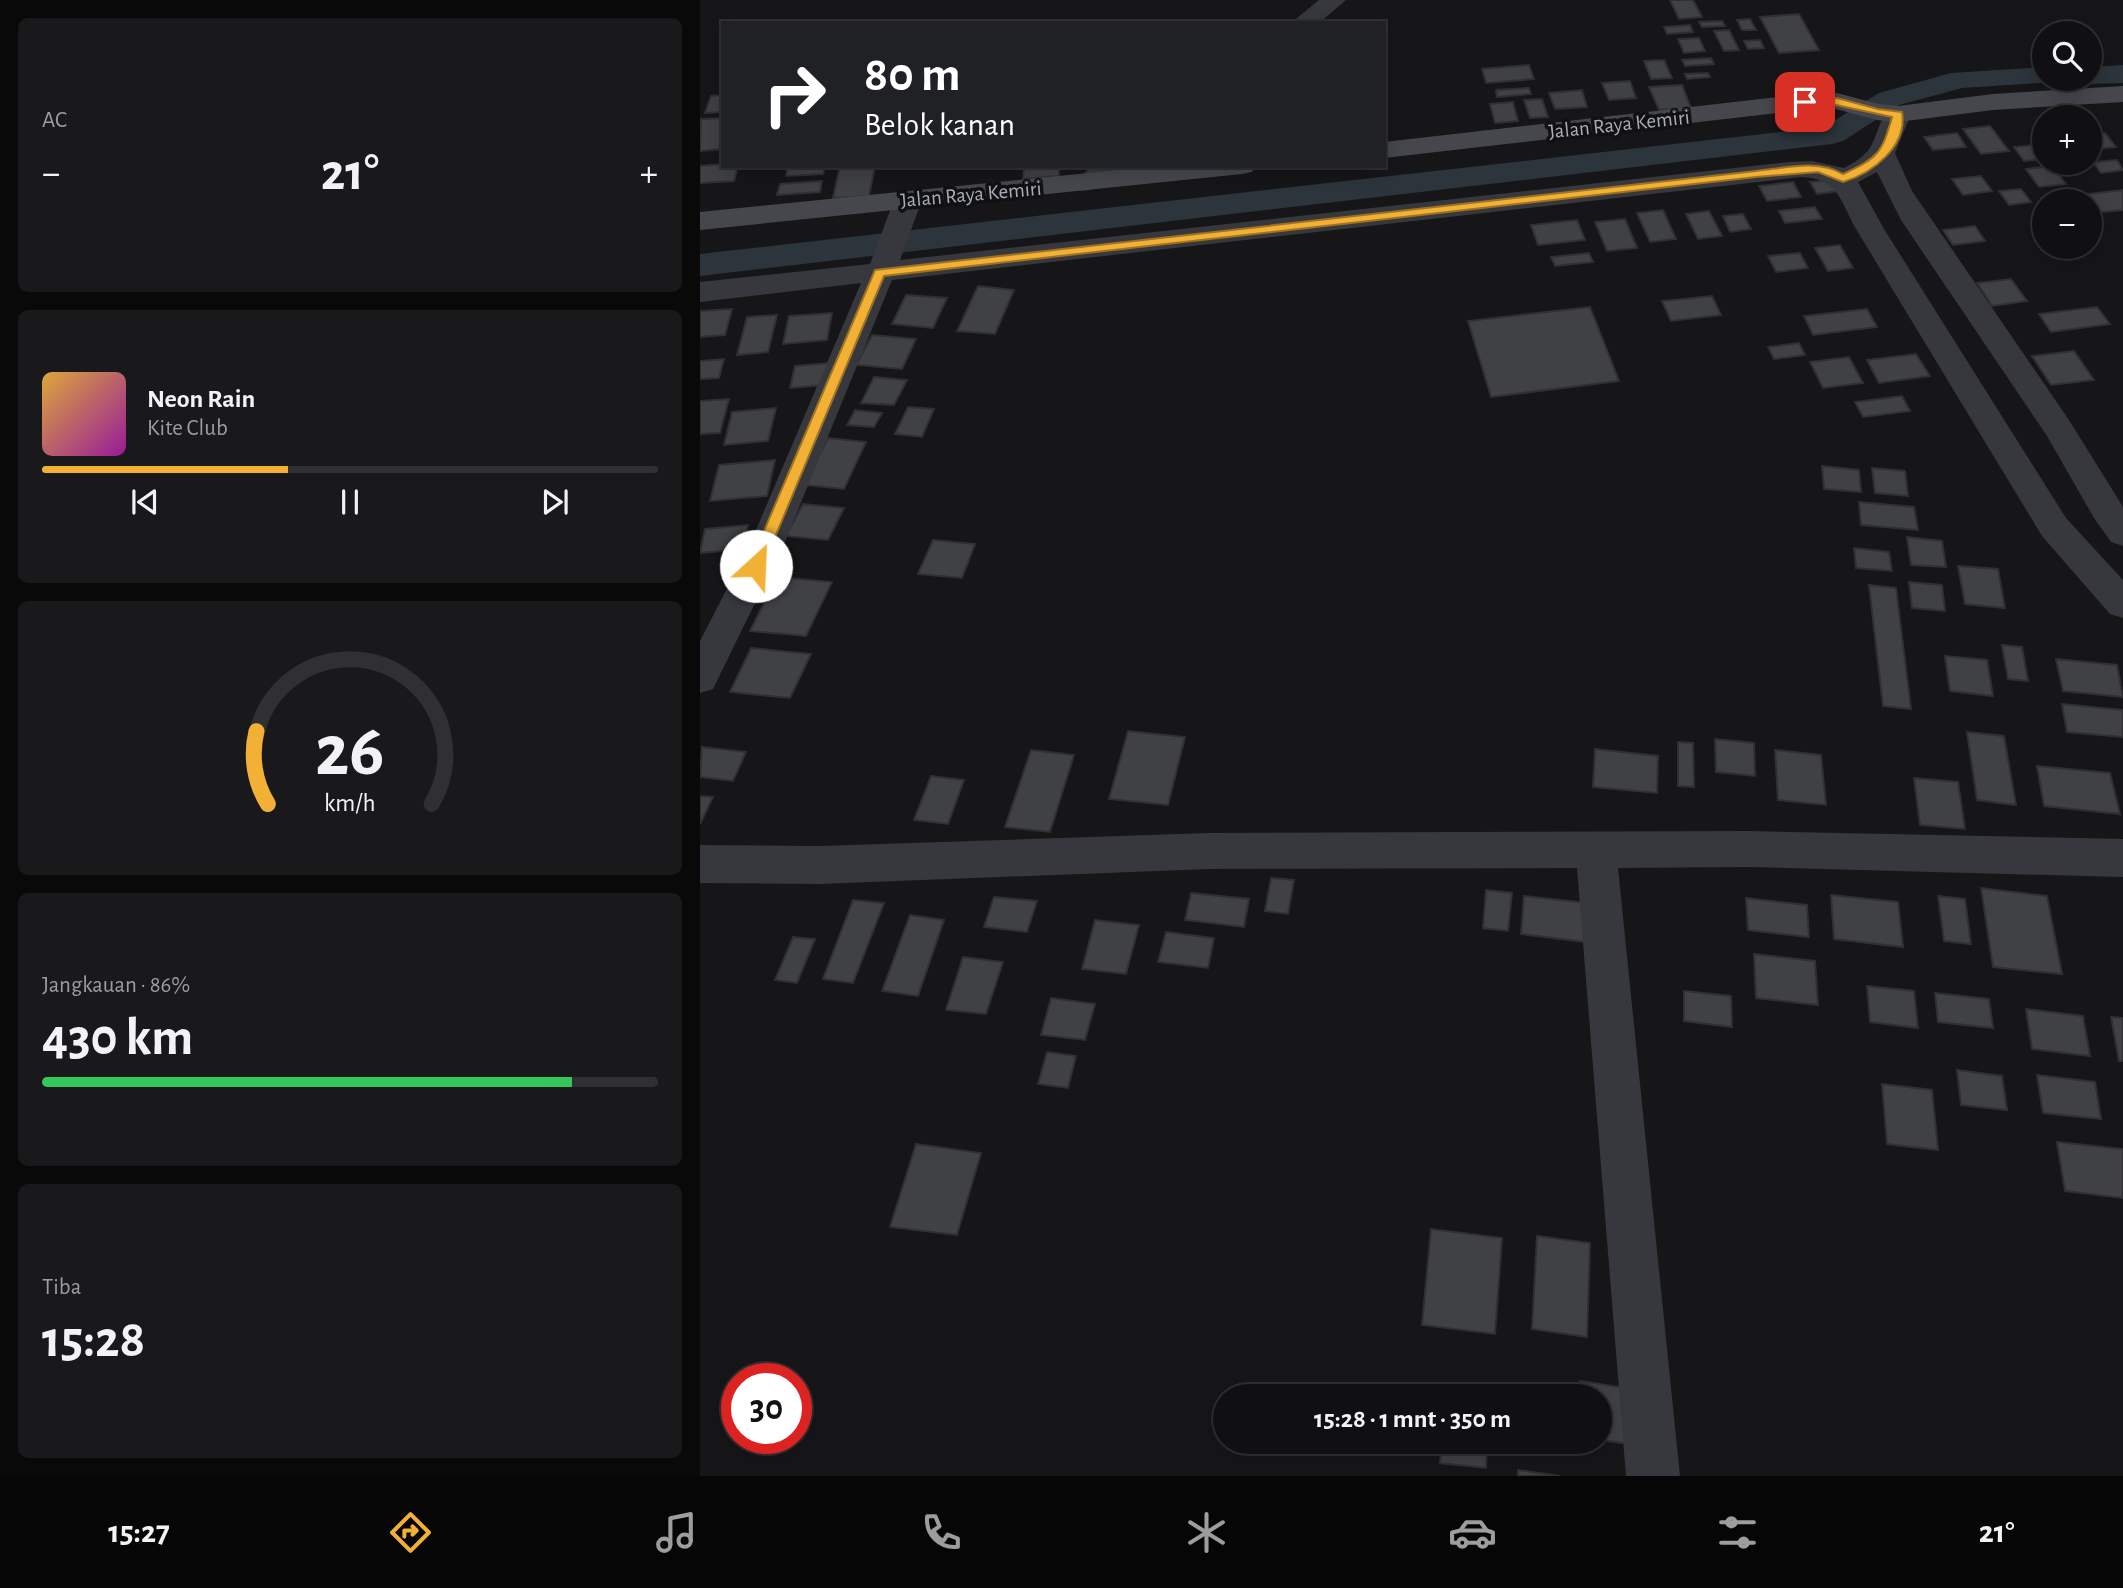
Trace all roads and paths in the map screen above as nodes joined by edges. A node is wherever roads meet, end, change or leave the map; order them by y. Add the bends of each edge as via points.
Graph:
1 (1334, 0) edge
2 (1306, 21) edge
3 (2123, 94) edge
4 (1876, 111) junction
5 (1386, 150) edge
6 (1107, 168) edge
7 (1225, 168) edge
8 (1863, 168) junction
9 (1086, 184) junction
10 (906, 206) junction
11 (700, 221) edge
12 (882, 268) junction
13 (700, 292) edge
14 (2123, 533) edge
15 (2123, 604) edge
16 (700, 678) edge
17 (1596, 850) junction
18 (2123, 858) edge
19 (700, 864) edge
20 (1653, 1476) edge

1 - 2 street
3 - 4 main road, Jalan Raya Kemiri
4 - 5 main road, Jalan Raya Kemiri via 1837,102 1805,102
4 - 8 street via 1890,144
6 - 9 street
7 - 9 main road, Jalan Raya Kemiri
8 - 12 street via 1756,174
8 - 14 street via 1898,191
8 - 15 street via 1870,229 2054,527
9 - 10 main road, Jalan Raya Kemiri
10 - 11 main road, Jalan Raya Kemiri
10 - 12 street
12 - 13 street
12 - 16 street via 767,544
17 - 18 street
17 - 19 street via 1209,851 820,865
17 - 20 street

